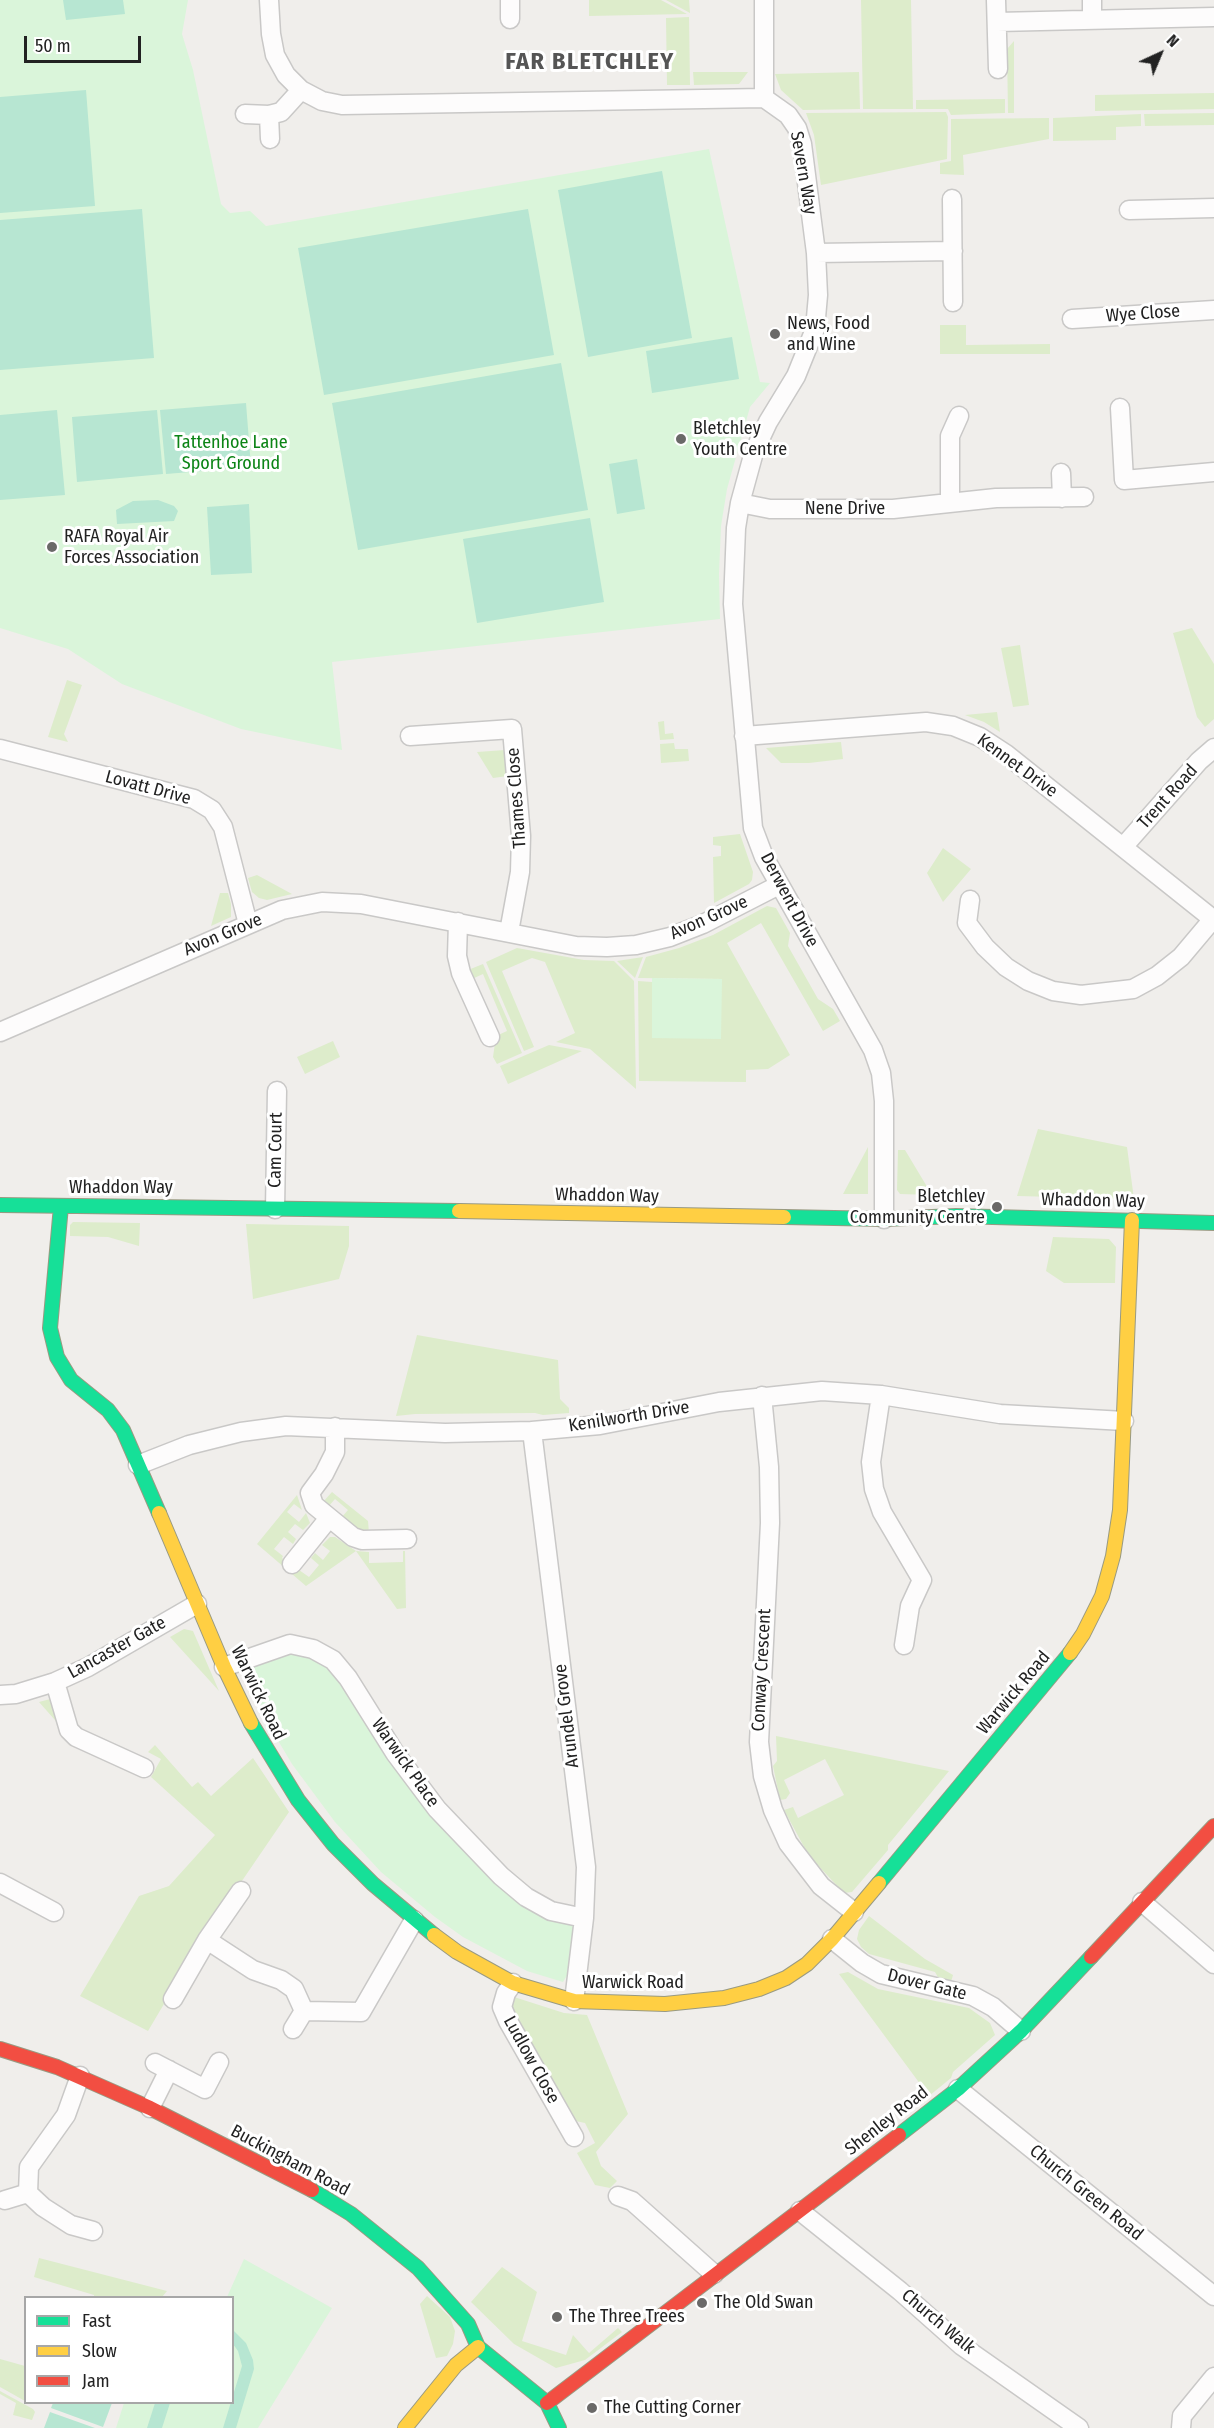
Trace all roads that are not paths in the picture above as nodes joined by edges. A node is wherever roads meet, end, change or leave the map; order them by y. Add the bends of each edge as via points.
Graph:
1 (269, 0) edge
2 (510, 0) edge
3 (764, 0) edge
4 (996, 0) edge
5 (1092, 0) edge
6 (1214, 17) edge
7 (510, 19) dead end
8 (1092, 20) junction
9 (997, 22) junction
10 (998, 69) dead end
11 (302, 90) junction
12 (764, 98) junction
13 (245, 114) dead end
14 (269, 115) junction
15 (270, 139) dead end
16 (952, 199) dead end
17 (1214, 208) edge
18 (1130, 210) dead end
19 (953, 251) junction
20 (816, 253) junction
21 (953, 302) dead end
22 (1214, 310) edge
23 (1072, 319) dead end
24 (1120, 408) dead end
25 (959, 416) dead end
26 (1214, 472) edge
27 (1061, 473) dead end
28 (1084, 497) dead end
29 (1062, 498) junction
30 (950, 501) junction
31 (740, 503) junction
32 (733, 567) joint
33 (410, 736) dead end
34 (744, 736) junction
35 (1214, 748) edge
36 (0, 749) edge
37 (1123, 847) junction
38 (779, 885) junction
39 (970, 900) dead end
40 (1213, 920) edge
41 (458, 922) junction
42 (249, 924) junction
43 (509, 932) junction
44 (0, 1032) edge
45 (490, 1037) dead end
46 (277, 1091) dead end
47 (0, 1205) edge
48 (61, 1206) junction
49 (275, 1209) junction
50 (884, 1219) junction
51 (1132, 1220) junction
52 (1214, 1223) edge
53 (881, 1395) junction
54 (762, 1396) junction
55 (1124, 1421) junction
56 (335, 1427) junction
57 (532, 1431) junction
58 (138, 1466) junction
59 (328, 1518) junction
60 (407, 1539) dead end
61 (292, 1564) dead end
62 (197, 1604) junction
63 (904, 1646) dead end
64 (224, 1667) junction
65 (55, 1682) junction
66 (0, 1695) edge
67 (144, 1768) dead end
68 (1214, 1826) edge
69 (0, 1883) edge
70 (241, 1891) dead end
71 (1142, 1902) junction
72 (54, 1912) dead end
73 (854, 1912) junction
74 (584, 1918) junction
75 (414, 1920) junction
76 (832, 1939) junction
77 (207, 1940) junction
78 (1214, 1964) edge
79 (513, 1983) junction
80 (173, 1999) dead end
81 (574, 2001) junction
82 (304, 2011) junction
83 (293, 2029) dead end
84 (1021, 2031) junction
85 (0, 2049) edge
86 (219, 2062) dead end
87 (81, 2076) junction
88 (958, 2089) junction
89 (150, 2108) junction
90 (574, 2137) dead end
91 (28, 2193) junction
92 (618, 2196) dead end
93 (5, 2200) dead end
94 (801, 2211) junction
95 (93, 2232) dead end
96 (714, 2274) junction
97 (1214, 2296) edge
98 (478, 2347) junction
99 (1214, 2377) edge
100 (547, 2403) junction
101 (405, 2428) edge
102 (559, 2428) edge
103 (1079, 2428) edge
104 (1182, 2428) edge

1 - 11 street via 275,55 286,75
2 - 7 street
3 - 12 street
4 - 9 street
5 - 8 street
6 - 8 street
8 - 9 street
9 - 10 street
11 - 12 street via 322,101 342,105
11 - 14 street via 280,112
12 - 20 street, Severn Way via 788,115 797,128
13 - 14 street
14 - 15 street
16 - 19 street
17 - 18 street
19 - 20 street
19 - 21 street
20 - 31 street, Severn Way via 815,329 796,376 754,452
22 - 23 street, Wye Close
24 - 26 street via 1124,480
25 - 30 street via 950,436
27 - 29 street
28 - 29 street, Nene Drive
29 - 30 street, Nene Drive
30 - 31 street, Nene Drive via 893,509 770,509
31 - 32 street, Severn Way
32 - 34 street, Derwent Drive
33 - 43 street, Thames Close via 512,729 521,836 520,872
34 - 37 street, Kennet Drive via 926,722 953,726 1006,754
34 - 38 street, Derwent Drive via 753,828
35 - 37 street, Trent Road
36 - 42 street, Lovatt Drive via 194,799 212,810 223,826
37 - 40 street, Kennet Drive
38 - 43 street, Avon Grove via 703,924 636,945 576,946
38 - 50 street, Derwent Drive via 873,1050 881,1073
39 - 40 street via 967,923 1006,967 1053,991 1081,995 1133,989 1157,976 1181,957
41 - 42 street, Avon Grove via 361,904 322,902 282,910
41 - 43 street, Avon Grove
41 - 45 street via 461,973
42 - 44 street, Avon Grove
46 - 49 street, Cam Court
47 - 48 street, Whaddon Way
48 - 49 street, Whaddon Way
48 - 58 street, Warwick Road via 50,1328 57,1357 71,1380 108,1410 123,1430
49 - 50 street, Whaddon Way
50 - 51 street, Whaddon Way via 956,1216
51 - 52 street, Whaddon Way
51 - 55 street, Warwick Road
53 - 54 street, Kenilworth Drive via 822,1391
53 - 55 street, Kenilworth Drive via 1000,1414
53 - 63 street via 871,1462 874,1489 882,1512 922,1580 910,1606
54 - 57 street, Kenilworth Drive via 600,1425
54 - 73 street, Conway Crescent via 770,1523 759,1742 763,1776 788,1843 821,1886
55 - 73 street, Warwick Road via 1120,1510 1113,1557 1102,1596 1083,1634 1052,1677
56 - 57 street, Kenilworth Drive via 445,1433
56 - 58 street, Kenilworth Drive via 286,1426 241,1432 189,1445
56 - 59 street via 335,1452 310,1493 314,1505
57 - 74 street, Arundel Grove via 586,1867
58 - 62 street, Warwick Road
59 - 60 street via 362,1540
59 - 61 street
62 - 64 street, Warwick Road
62 - 65 street, Lancaster Gate
64 - 74 street, Warwick Place via 290,1644 313,1649 333,1660 436,1809 501,1876 551,1911
64 - 75 street, Warwick Road via 258,1737 298,1800 333,1844
65 - 66 street, Lancaster Gate
65 - 67 street via 69,1730 76,1737
68 - 71 street, Shenley Road
69 - 72 street
70 - 77 street
71 - 78 street
71 - 84 street, Shenley Road
73 - 76 street, Warwick Road
74 - 81 street, Arundel Grove
75 - 79 street, Warwick Road via 457,1952
75 - 82 street via 361,2012
76 - 81 street, Warwick Road via 786,1978 724,1998 665,2004
76 - 84 street, Dover Gate via 881,1974 974,1996
77 - 80 street
77 - 82 street via 253,1970 294,1989
79 - 81 street, Warwick Road
79 - 90 street, Ludlow Close via 502,2007
82 - 83 street
84 - 88 street, Shenley Road
85 - 87 street, Buckingham Road
86 - 89 street via 205,2089 162,2067
87 - 89 street, Buckingham Road
87 - 91 street via 66,2115 29,2167
88 - 94 street, Shenley Road
88 - 97 street, Church Green Road
89 - 98 street, Buckingham Road via 317,2192 351,2214 410,2260 437,2288 468,2324
91 - 93 street
91 - 95 street via 70,2225
92 - 96 street via 632,2201
94 - 96 street, Shenley Road
94 - 103 street, Church Walk via 962,2346
96 - 100 street, Shenley Road
98 - 100 street, Buckingham Road
98 - 101 street via 456,2365
99 - 104 street via 1182,2416
100 - 102 street, Buckingham Road

